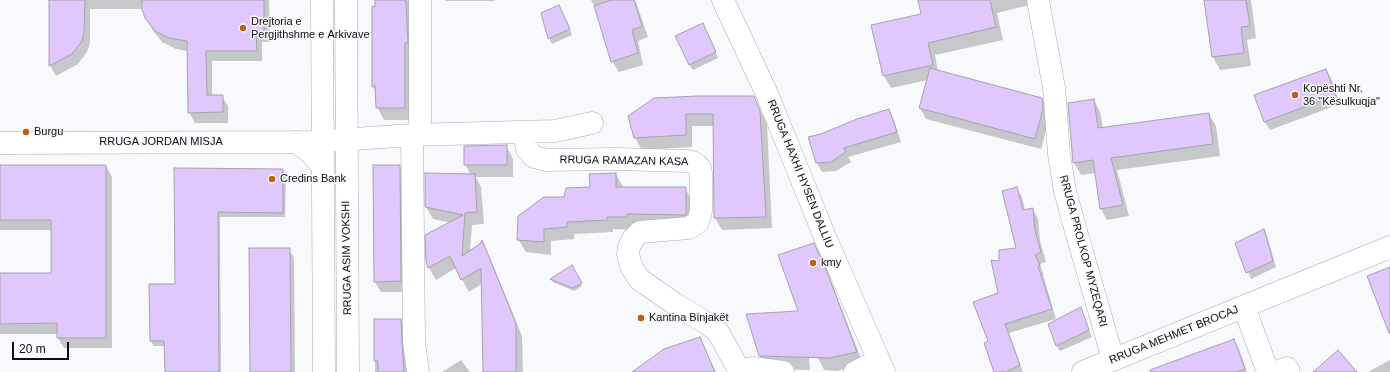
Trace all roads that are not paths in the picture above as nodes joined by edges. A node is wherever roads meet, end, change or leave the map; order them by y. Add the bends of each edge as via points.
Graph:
1 (322, 0) edge
2 (346, 0) edge
3 (420, 0) edge
4 (723, 0) edge
5 (1038, 0) edge
6 (592, 123) dead end
7 (524, 133) junction
8 (416, 134) junction
9 (347, 139) junction
10 (322, 141) junction
11 (296, 142) junction
12 (0, 143) edge
13 (322, 167) junction
14 (1390, 247) edge
15 (1244, 307) junction
16 (1113, 359) junction
17 (882, 366) edge
18 (324, 372) edge
19 (348, 372) edge
20 (418, 372) edge
21 (783, 372) edge
22 (856, 372) edge
23 (1083, 372) edge
24 (1268, 372) edge
25 (1276, 372) edge
26 (1289, 372) edge

1 - 10 street
2 - 9 street, RRUGA ASIM VOKSHI
3 - 8 street
4 - 17 street, RRUGA HAXHI HYSEN DALLIU via 767,94 825,237
5 - 16 street, RRUGA PROLKOP MYZEQARI via 1054,88 1059,154 1065,191
6 - 7 street via 555,131
7 - 8 street
7 - 21 street, RRUGA RAMAZAN KASA via 527,149 534,157 547,160 687,161 700,168 702,211 698,222 689,228 640,232 629,247 631,266 639,279 718,332 740,370 752,368
8 - 9 street
8 - 20 street via 414,342
9 - 10 street, RRUGA JORDAN MISJA
9 - 19 street, RRUGA ASIM VOKSHI
10 - 11 street, RRUGA JORDAN MISJA
10 - 13 street
11 - 12 street, RRUGA JORDAN MISJA
11 - 13 street via 310,152
13 - 18 street
14 - 15 street, RRUGA MEHMET BROCAJ
15 - 16 street, RRUGA MEHMET BROCAJ
15 - 24 street, RRUGA MEHMET BROCAJ
16 - 23 street, RRUGA MEHMET BROCAJ
17 - 22 street
25 - 26 street via 1287,368

